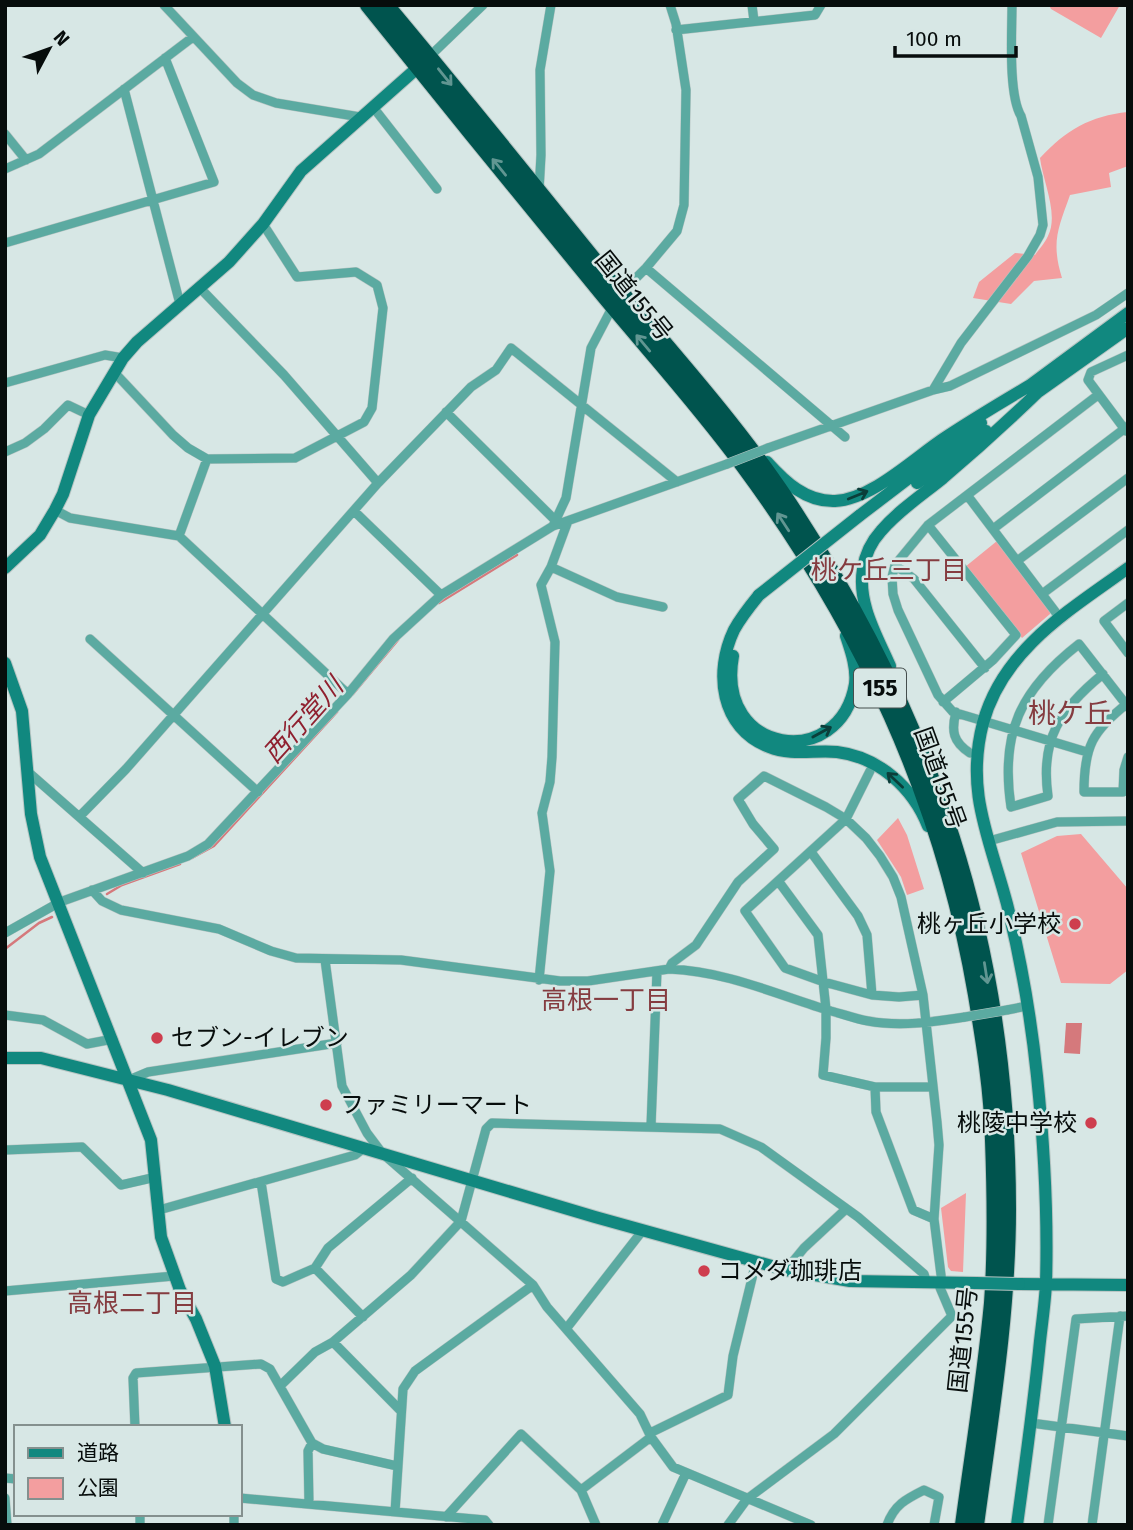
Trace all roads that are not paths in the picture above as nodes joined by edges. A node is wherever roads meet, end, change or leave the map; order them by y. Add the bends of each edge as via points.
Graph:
1 (164, 5) edge
2 (368, 5) edge
3 (386, 5) edge
4 (483, 5) edge
5 (551, 5) edge
6 (670, 5) edge
7 (752, 5) edge
8 (821, 5) edge
9 (1012, 5) edge
10 (754, 22) junction
11 (677, 30) junction
12 (193, 37) junction
13 (165, 58) junction
14 (424, 62) junction
15 (124, 89) junction
16 (373, 107) junction
17 (360, 117) junction
18 (5, 134) edge
19 (26, 160) junction
20 (5, 169) edge
21 (437, 189) dead end
22 (539, 192) junction
23 (154, 200) junction
24 (263, 224) junction
25 (5, 243) edge
26 (646, 268) junction
27 (199, 288) junction
28 (1128, 293) edge
29 (617, 299) junction
30 (180, 304) junction
31 (1128, 313) edge
32 (1128, 328) edge
33 (1128, 355) edge
34 (123, 358) junction
35 (114, 372) junction
36 (693, 380) junction
37 (5, 383) edge
38 (1037, 387) junction
39 (933, 390) junction
40 (1098, 395) junction
41 (580, 403) junction
42 (446, 412) junction
43 (89, 415) junction
44 (831, 426) junction
45 (1127, 429) edge
46 (337, 436) junction
47 (845, 437) dead end
48 (5, 452) edge
49 (207, 459) junction
50 (1128, 478) edge
51 (677, 482) junction
52 (378, 483) junction
53 (967, 495) junction
54 (55, 510) junction
55 (354, 511) junction
56 (568, 521) junction
57 (554, 523) junction
58 (929, 525) junction
59 (993, 528) junction
60 (1128, 530) edge
61 (179, 536) junction
62 (1017, 561) junction
63 (895, 565) junction
64 (551, 567) junction
65 (5, 568) edge
66 (1128, 568) edge
67 (441, 594) junction
68 (1042, 594) junction
69 (830, 595) junction
70 (762, 598) junction
71 (1128, 603) edge
72 (663, 607) dead end
73 (262, 614) junction
74 (1060, 618) junction
75 (90, 639) dead end
76 (1128, 652) edge
77 (5, 663) edge
78 (985, 668) junction
79 (1102, 674) junction
80 (17, 693) junction
81 (348, 694) junction
82 (898, 696) junction
83 (5, 700) edge
84 (943, 702) junction
85 (1127, 705) edge
86 (956, 712) junction
87 (173, 714) junction
88 (984, 720) junction
89 (1013, 731) junction
90 (1049, 741) junction
91 (1087, 752) junction
92 (970, 753) dead end
93 (1128, 757) edge
94 (27, 771) junction
95 (870, 771) dead end
96 (258, 792) junction
97 (80, 816) junction
98 (846, 820) junction
99 (1128, 821) edge
100 (989, 841) junction
101 (811, 852) junction
102 (144, 873) junction
103 (779, 882) junction
104 (97, 895) junction
105 (60, 902) junction
106 (5, 933) edge
107 (969, 953) junction
108 (325, 960) junction
109 (669, 969) junction
110 (657, 971) junction
111 (539, 980) junction
112 (824, 982) junction
113 (872, 995) junction
114 (923, 995) junction
115 (1027, 1006) junction
116 (826, 1009) junction
117 (5, 1014) edge
118 (926, 1023) junction
119 (113, 1039) junction
120 (337, 1043) junction
121 (5, 1058) edge
122 (129, 1080) junction
123 (875, 1087) junction
124 (933, 1087) junction
125 (651, 1126) junction
126 (365, 1148) junction
127 (5, 1150) edge
128 (382, 1153) junction
129 (156, 1177) junction
130 (412, 1178) junction
131 (472, 1179) junction
132 (261, 1182) junction
133 (846, 1209) junction
134 (159, 1210) junction
135 (934, 1219) junction
136 (461, 1221) junction
137 (643, 1230) junction
138 (755, 1262) junction
139 (315, 1268) junction
140 (786, 1270) junction
141 (174, 1276) junction
142 (935, 1283) junction
143 (533, 1284) junction
144 (1046, 1284) junction
145 (1128, 1285) edge
146 (5, 1291) edge
147 (1124, 1316) edge
148 (363, 1317) junction
149 (566, 1329) junction
150 (333, 1342) junction
151 (215, 1366) junction
152 (280, 1386) junction
153 (400, 1410) junction
154 (1031, 1423) junction
155 (135, 1425) edge
156 (225, 1425) edge
157 (1061, 1427) junction
158 (1106, 1433) junction
159 (650, 1435) junction
160 (1128, 1436) edge
161 (312, 1443) junction
162 (397, 1466) junction
163 (685, 1473) junction
164 (581, 1490) junction
165 (5, 1498) edge
166 (242, 1498) edge
167 (747, 1499) junction
168 (309, 1504) junction
169 (395, 1512) junction
170 (446, 1517) junction
171 (889, 1524) edge
172 (7, 1525) edge
173 (489, 1525) edge
174 (596, 1525) edge
175 (663, 1525) edge
176 (728, 1525) edge
177 (811, 1525) edge
178 (934, 1525) edge
179 (963, 1525) edge
180 (976, 1525) edge
181 (1017, 1525) edge
182 (1048, 1525) edge
183 (1093, 1525) edge

1 - 12 street
2 - 14 highway, 国道155号 / 155
3 - 14 highway, 国道155号 / 155
4 - 14 street
5 - 22 street via 540,70
6 - 11 street
7 - 10 street
8 - 10 street via 815,15
9 - 39 street via 1017,109 1038,177 1043,225 1028,257 961,343
10 - 11 street
11 - 26 street via 686,90 684,205 677,231
12 - 13 street
12 - 17 street via 253,94
13 - 15 street
13 - 23 street via 214,182
14 - 16 street
14 -> 22 highway, 国道155号 / 155
29 -> 14 highway, 国道155号 / 155
15 - 19 street
15 - 23 street
16 - 17 street
16 - 21 street
17 - 24 street via 302,171
18 - 19 street
19 - 20 street
22 - 29 highway, 国道155号 / 155
23 - 25 street
23 - 30 street
24 - 27 street
24 - 46 street via 297,277 356,272 380,292 383,308 372,408 364,422
26 - 29 street
26 - 44 street
27 - 30 street
27 - 46 street
28 - 39 street via 1096,315
29 - 36 highway, 国道155号 / 155
29 - 41 street via 591,348
69 -> 29 highway, 国道155号 / 155 via 742,463
30 - 34 street
31 - 38 street
32 - 38 street
33 - 40 street via 1091,372 1087,380
34 - 35 street
34 - 37 street via 104,355
35 - 43 street
35 - 49 street via 173,435
36 -> 38 street via 782,479 813,498 835,501 869,491 944,438
36 - 82 highway, 国道155号 / 155 via 785,498 846,595
38 - 70 street
38 - 82 street via 988,439 899,513 866,555 865,606
39 - 44 street
40 - 45 street
40 - 53 street
41 - 42 street via 511,348 496,370
41 - 51 street
41 - 57 street via 566,498
42 - 52 street
42 - 57 street
43 - 48 street via 68,405 34,436
43 - 54 street
44 - 47 street
44 - 51 street, bridge
45 - 59 street
46 - 49 street via 295,458
46 - 52 street
49 - 61 street
50 - 62 street
51 - 56 street
52 - 55 street
53 - 58 street
53 - 59 street
54 - 61 street via 70,518
54 - 65 street via 40,534
55 - 67 street
55 - 73 street
56 - 57 street
56 - 64 street
57 - 67 street
58 - 63 street
58 - 78 street via 1016,635
59 - 62 street
60 - 68 street
61 - 73 street
62 - 68 street
63 - 78 street via 914,579
63 - 84 street via 893,594 898,610
64 - 72 street via 617,597
64 - 111 street via 541,585 555,642 552,757 542,813 550,871
66 - 74 street
67 - 81 street via 393,639
68 - 74 street
70 -> 69 street via 737,643 732,687 749,724 769,737 793,741 815,736 837,722 855,682 853,660
69 - 107 highway, 国道155号 / 155 via 882,692 925,793
107 -> 70 street via 926,822 897,780 860,757 769,747 750,737 731,714 723,687 725,658 738,623
71 - 76 street via 1104,621
73 - 81 street
73 - 87 street
74 - 88 street via 1015,660
75 - 87 street
77 - 80 street
78 - 84 street
79 - 85 street
79 - 89 street via 1079,644 1041,677
79 - 90 street via 1070,702
80 - 83 street
80 - 94 street
81 - 96 street
82 -> 180 highway, 国道155号 / 155 via 936,785 965,875 999,1054 1008,1211 1004,1297
84 - 86 street
85 - 91 street via 1101,726
86 - 88 street
86 - 92 street via 952,727 959,746
87 - 96 street
87 - 97 street
88 - 89 street
88 - 100 street via 975,776
89 - 90 street
89 - 90 street via 1007,780 1011,807 1048,796
90 - 91 street
91 - 93 street via 1084,792 1123,792
94 - 97 street
94 - 105 street via 40,857
95 - 98 street
96 - 102 street via 208,844
97 - 102 street
98 - 101 street
98 - 109 street via 764,776 738,799 774,849 738,882 696,945
98 - 114 street via 866,838 893,877
99 - 100 street via 1057,822
100 - 115 street
101 - 103 street
101 - 113 street via 867,935
102 - 104 street
103 - 112 street via 818,934
103 - 112 street via 745,911 785,968
104 - 105 street
104 - 108 street via 121,910 197,923 271,951
105 - 106 street
105 - 119 street
107 - 179 highway, 国道155号 / 155 via 986,1053 995,1213 992,1299
108 - 111 street via 401,960
108 - 120 street
109 - 110 street
109 - 116 street via 724,976
110 - 111 street via 588,981
110 - 125 street
112 - 113 street
112 - 116 street
113 - 114 street
114 - 118 street
115 - 118 street, bridge
115 - 144 street via 1043,1133
116 - 118 street via 866,1021
116 - 123 street via 823,1075
117 - 119 street via 43,1020 87,1044
118 - 124 street
119 - 122 street
120 - 122 street via 148,1072
120 - 128 street via 342,1086
121 - 122 street via 41,1058
122 - 126 street
122 - 129 street via 151,1140
123 - 124 street
123 - 135 street via 876,1112 913,1210
124 - 135 street via 939,1146
125 - 131 street via 492,1123 486,1129
125 - 133 street via 720,1129 761,1147
126 - 128 street
126 - 132 street via 355,1155
127 - 129 street via 82,1147 121,1185
128 - 130 street
128 - 131 street
129 - 134 street
130 - 136 street
130 - 139 street via 328,1248
131 - 136 street
131 - 137 street
132 - 134 street
132 - 139 street via 276,1279 283,1282
133 - 140 street
133 - 142 street
134 - 141 street via 161,1237
135 - 142 street
136 - 143 street
136 - 148 street via 411,1275
137 - 138 street
137 - 149 street
138 - 140 street
138 - 159 street via 728,1395
139 - 148 street
140 - 142 street via 850,1281
141 - 146 street
141 - 151 street
142 - 144 street, bridge
142 - 167 street via 952,1316 834,1434
143 - 149 street
143 - 153 street via 415,1371 403,1389
144 - 145 street
144 - 154 street
147 - 157 street via 1076,1319
147 - 158 street
148 - 150 street
149 - 159 street via 640,1414
150 - 152 street via 315,1352
150 - 153 street
151 - 152 street via 261,1364 270,1369
151 - 155 street via 136,1374 132,1378
151 - 156 street
152 - 161 street
153 - 162 street
154 - 157 street
154 - 181 street
157 - 158 street
157 - 182 street
158 - 160 street
158 - 183 street
159 - 163 street via 665,1459
159 - 164 street
161 - 162 street
161 - 168 street via 308,1451
162 - 169 street
163 - 167 street
163 - 175 street
164 - 170 street via 522,1434
164 - 174 street
165 - 172 street
166 - 168 street
167 - 176 street
167 - 177 street
168 - 169 street
169 - 170 street
170 - 173 street via 485,1520
171 - 178 street via 892,1510 924,1490 939,1497

